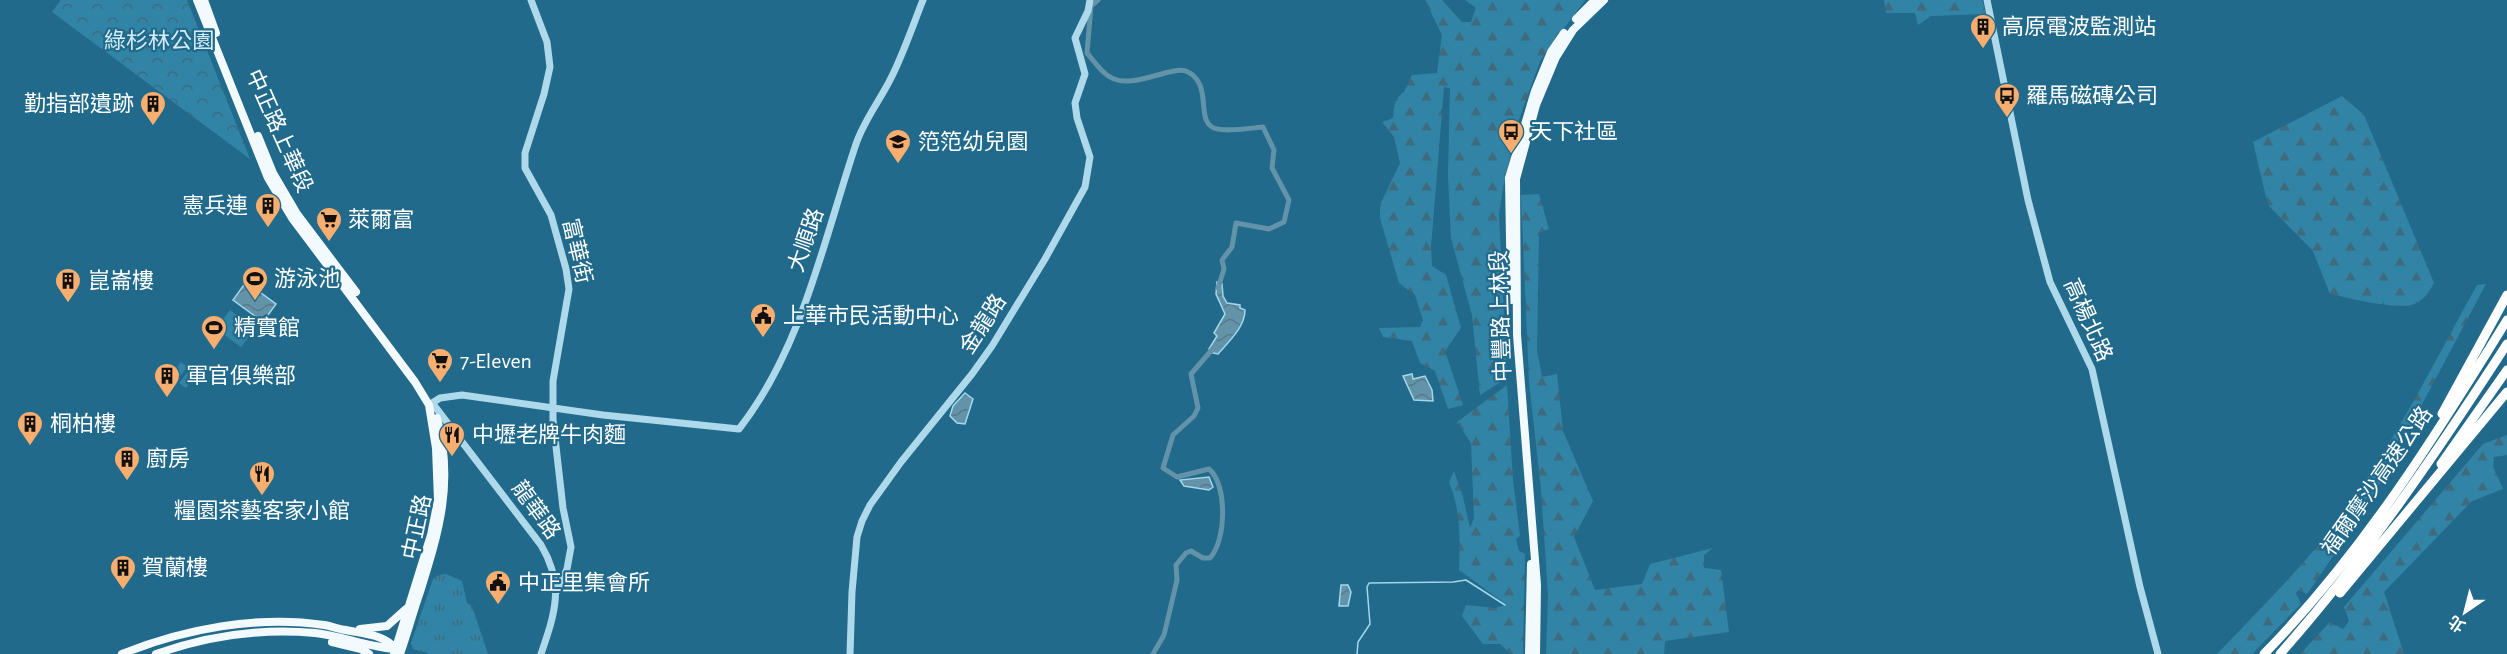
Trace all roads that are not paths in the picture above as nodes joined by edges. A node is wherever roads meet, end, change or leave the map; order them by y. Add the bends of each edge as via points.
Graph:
1 (197, 0) edge
2 (204, 0) edge
3 (531, 0) edge
4 (923, 0) edge
5 (1090, 0) edge
6 (1595, 0) edge
7 (1604, 0) edge
8 (1987, 0) edge
9 (207, 15) junction
10 (1538, 91) junction
11 (2507, 295) edge
12 (2507, 320) edge
13 (2507, 344) edge
14 (2505, 374) edge
15 (2507, 392) edge
16 (431, 405) junction
17 (554, 407) junction
18 (2417, 460) junction
19 (2416, 501) junction
20 (557, 591) junction
21 (410, 601) junction
22 (325, 625) junction
23 (284, 632) junction
24 (397, 652) edge
25 (122, 654) edge
26 (156, 654) edge
27 (369, 654) edge
28 (541, 654) edge
29 (850, 654) edge
30 (1529, 654) edge
31 (1536, 654) edge
32 (2158, 654) edge
33 (2264, 654) edge
34 (2280, 654) edge

1 - 9 main road
2 - 9 main road
3 - 17 street, 富華街 via 547,42 550,67 525,153 525,168 551,215 569,283 554,364
4 - 17 street, 大順路 via 892,76 856,143 831,226 780,365 740,429
5 - 29 street, 金龍路 via 1075,38 1085,74 1075,103 1090,158 1085,187 992,346 862,520 852,592
6 - 10 main road, 中豐路上林段 via 1558,40 1545,64
7 - 10 main road, 中豐路上林段 via 1563,43
8 - 32 street, 高楊北路 via 2028,200 2050,282 2092,369
9 - 16 main road, 中正路上華段 via 268,178 292,218
10 - 30 main road, 中豐路上林段 via 1509,178 1512,339 1531,562
10 - 31 main road, 中豐路上林段 via 1516,179 1517,335 1538,585
11 - 18 highway
12 - 18 highway, 福爾摩沙高速公路
13 - 34 highway, 福爾摩沙高速公路 via 2370,545
14 - 19 highway
15 - 19 highway
16 - 17 street, 大順路 via 440,398 462,395
16 - 20 street, 龍華路 via 541,545 553,568
16 - 21 main road, 中正路 via 438,500
16 - 24 main road, 中正路 via 442,449 443,510 438,536
17 - 20 street, 富華街 via 571,547
18 - 33 highway, 福爾摩沙高速公路 via 2326,585
19 - 34 highway via 2341,592
20 - 28 street, 龍華路
21 - 22 main road via 396,620 381,628
21 - 24 main road, 中正路
22 - 24 main road via 386,639
22 - 25 main road via 268,623 221,627 165,639
23 - 24 main road via 315,633
23 - 26 main road via 226,635
23 - 27 main road via 349,645

